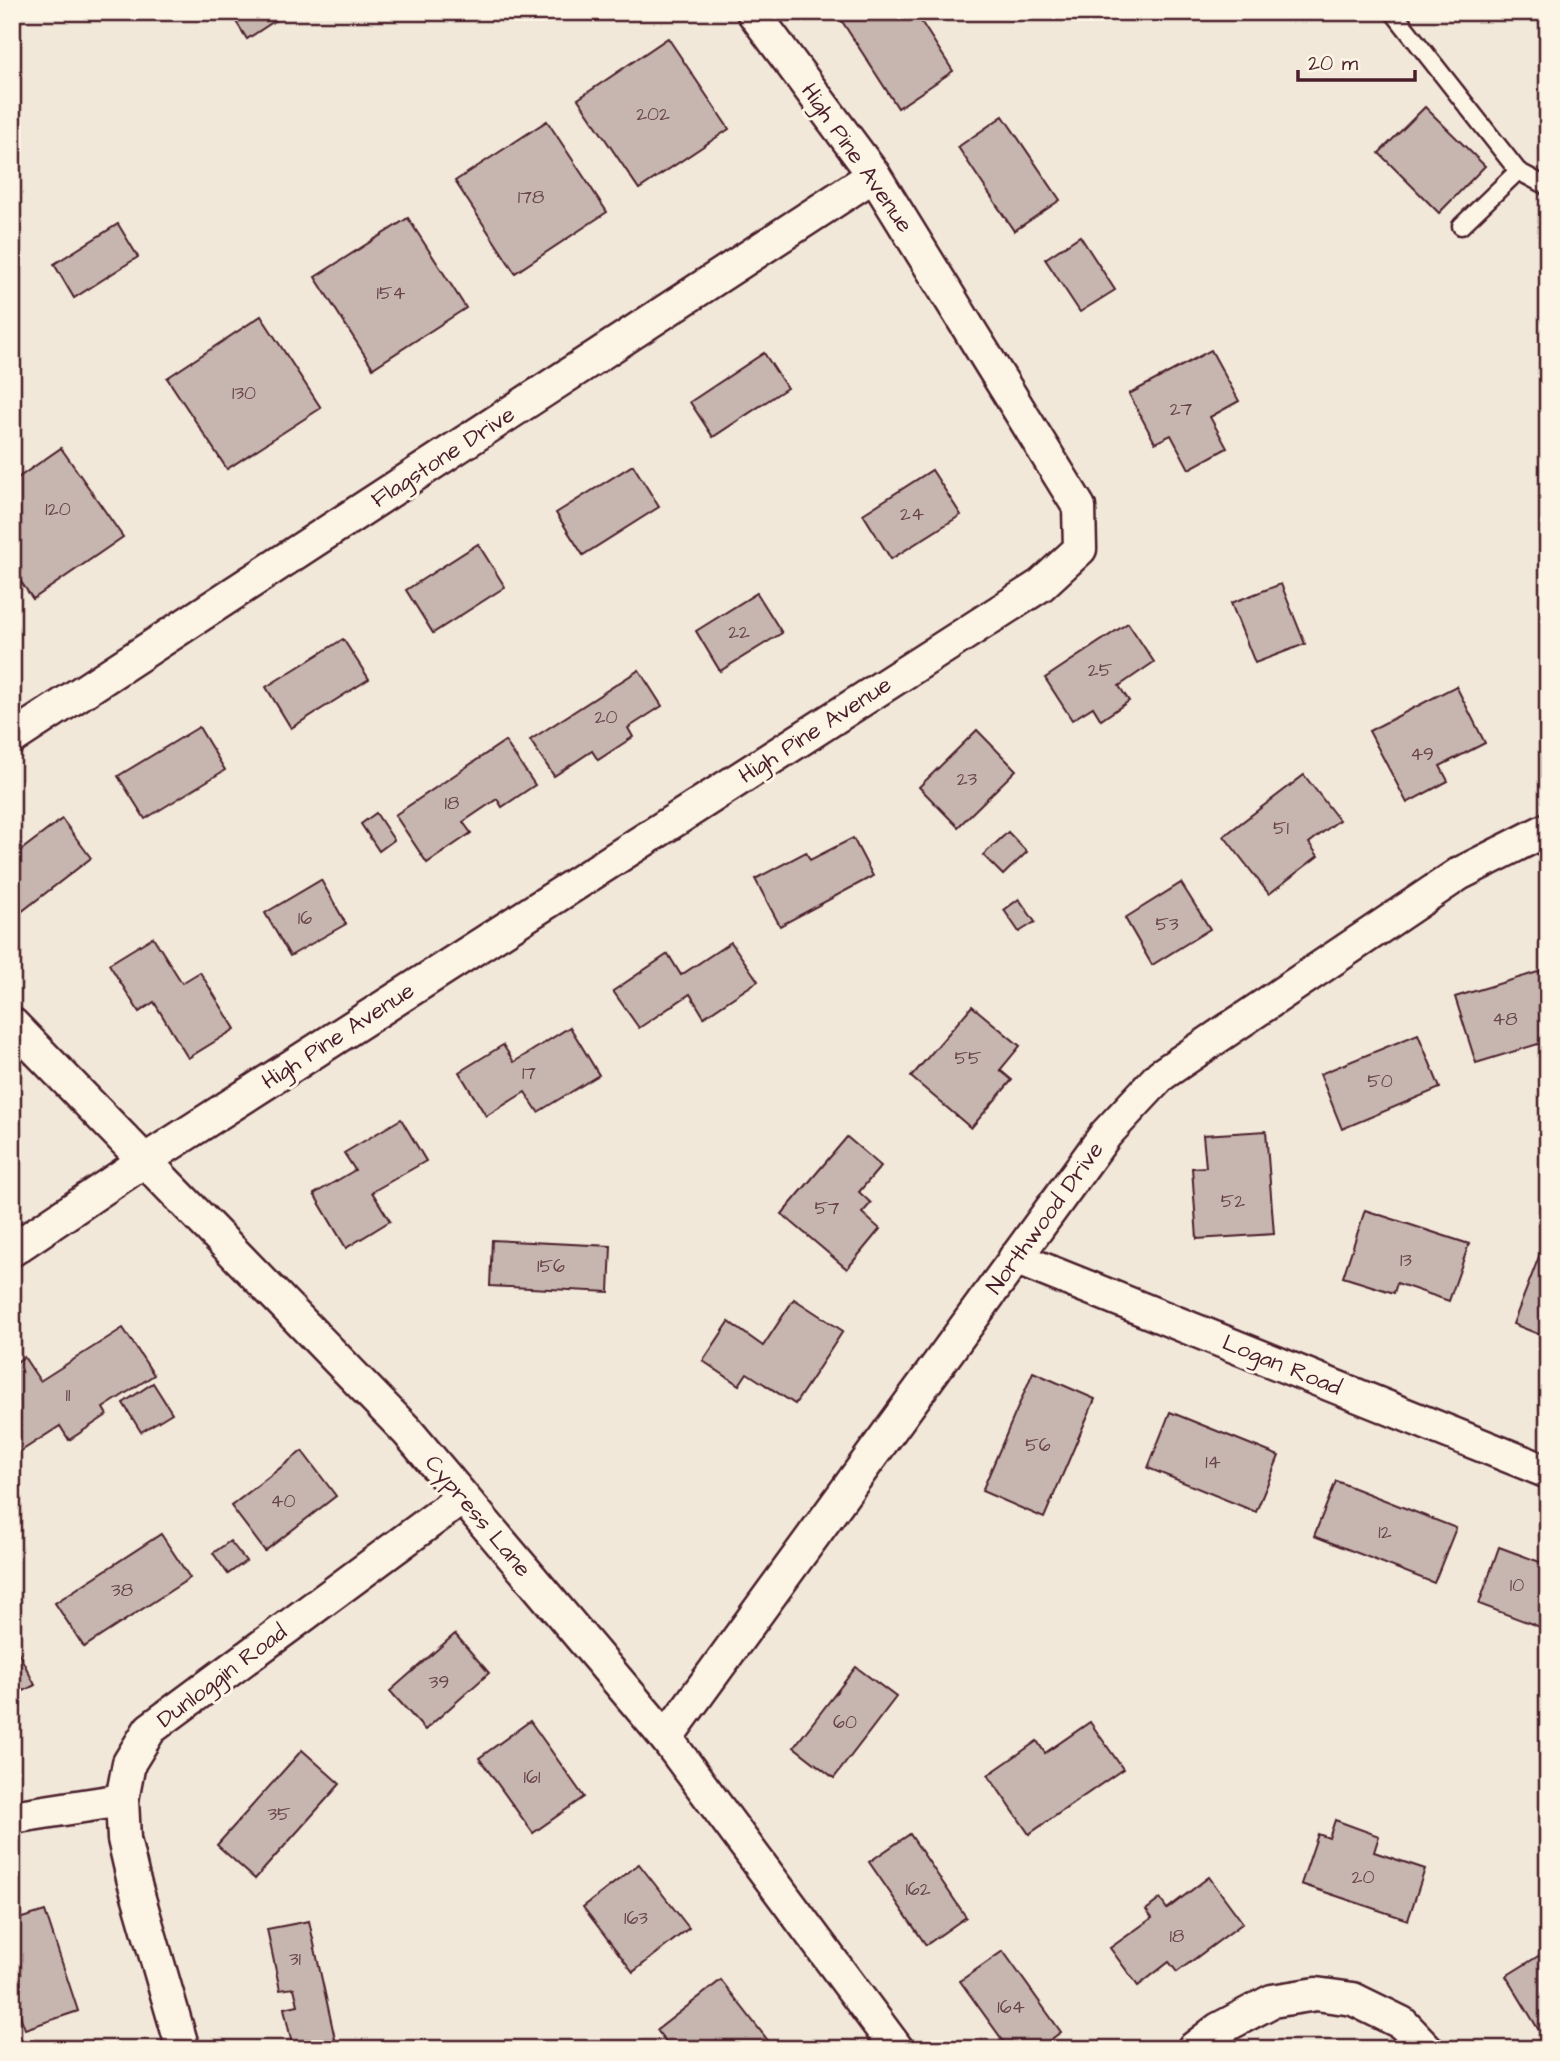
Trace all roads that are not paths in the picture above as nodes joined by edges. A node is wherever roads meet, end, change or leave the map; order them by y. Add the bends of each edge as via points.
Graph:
1 (754, 12) edge
2 (1393, 12) edge
3 (1518, 171) junction
4 (874, 175) junction
5 (1548, 187) edge
6 (1461, 226) dead end
7 (12, 738) edge
8 (1548, 829) edge
9 (12, 1024) edge
10 (144, 1161) junction
11 (12, 1250) edge
12 (1015, 1258) junction
13 (1548, 1472) edge
14 (462, 1498) junction
15 (666, 1738) junction
16 (122, 1800) junction
17 (12, 1817) edge
18 (183, 2049) edge
19 (897, 2049) edge
20 (1193, 2049) edge
21 (1427, 2049) edge

1 - 4 street, High Pine Avenue
2 - 3 lane
3 - 5 lane
3 - 6 lane
4 - 7 street, Flagstone Drive
4 - 10 street, High Pine Avenue via 1079,507 1080,549 1041,585
8 - 12 street, Northwood Drive via 1459,874 1161,1075 1105,1134
9 - 10 street, Cypress Lane
10 - 11 street, High Pine Avenue
10 - 14 street, Cypress Lane via 407,1431
12 - 13 street, Logan Road
12 - 15 street, Northwood Drive
14 - 15 street, Cypress Lane
14 - 16 street, Dunloggin Road via 150,1729 129,1763
15 - 19 street, Cypress Lane
16 - 17 street
16 - 18 street, Dunloggin Road via 133,1878
20 - 21 street via 1219,2029 1272,2001 1316,1994 1353,1999 1378,2011 1402,2023

